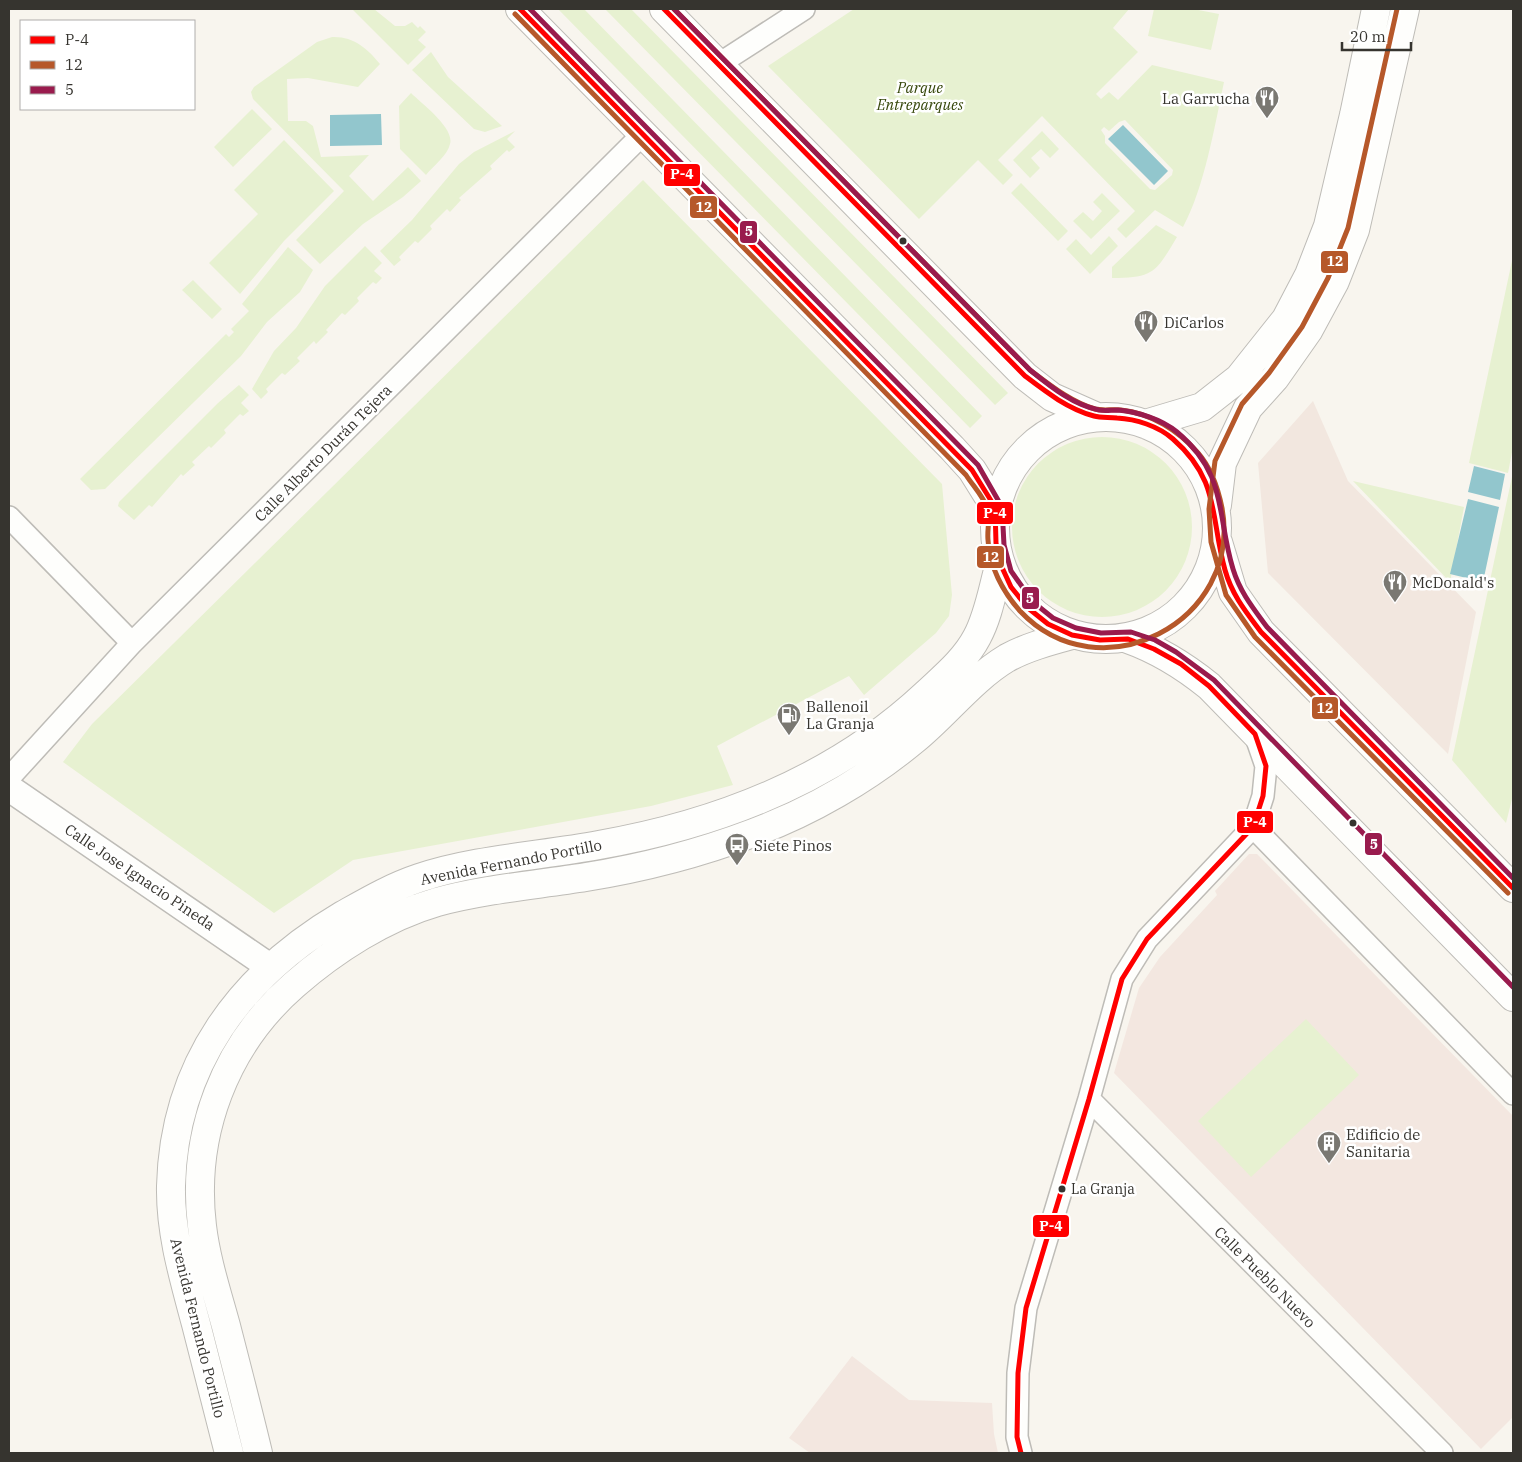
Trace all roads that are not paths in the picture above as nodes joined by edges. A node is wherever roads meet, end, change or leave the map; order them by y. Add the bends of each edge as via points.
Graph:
1 (520, 9) edge
2 (664, 9) edge
3 (804, 9) edge
4 (1376, 9) edge
5 (1405, 9) edge
6 (719, 64) junction
7 (643, 134) junction
8 (1097, 417) junction
9 (1145, 424) junction
10 (995, 507) junction
11 (1216, 509) junction
12 (9, 517) edge
13 (1218, 540) junction
14 (1000, 563) junction
15 (1072, 635) junction
16 (1128, 638) junction
17 (132, 643) junction
18 (1255, 734) junction
19 (9, 778) edge
20 (9, 788) edge
21 (1254, 827) junction
22 (1513, 888) edge
23 (270, 967) junction
24 (1513, 997) edge
25 (1513, 1094) edge
26 (1089, 1099) junction
27 (229, 1453) edge
28 (258, 1453) edge
29 (1021, 1453) edge
30 (1442, 1453) edge

1 - 7 main road
2 - 6 main road
3 - 6 street
4 - 9 main road via 1328,226 1309,275 1286,319 1239,378 1202,407
5 - 11 main road via 1355,230 1335,281 1308,331 1275,378 1248,408 1222,463
6 - 8 main road via 1025,376 1052,397
7 - 10 main road via 952,448 972,470
7 - 17 street, Calle Alberto Durán Tejera
8 - 9 main road
8 - 10 main road via 1074,421 1034,443 1006,479
9 - 11 main road via 1171,437 1192,457 1208,481
10 - 14 main road
11 - 13 main road
12 - 17 street
13 - 16 main road via 1207,576 1198,593 1179,614 1156,630
13 - 22 main road via 1233,592 1261,632
14 - 15 main road via 1011,587 1028,608 1048,624
14 - 23 main road, Avenida Fernando Portillo via 985,619 977,637 955,666 883,729 808,777 738,809 695,822 602,845 421,878 390,890 346,914 298,944
15 - 16 main road via 1100,640
15 - 28 main road, Avenida Fernando Portillo via 1031,647 1006,659 913,741 847,787 787,819 710,847 641,865 475,894 400,915 315,967 271,1005 242,1044 213,1106 201,1162 200,1189 209,1263
16 - 18 main road via 1181,664 1208,686
17 - 19 street, Calle Alberto Durán Tejera
18 - 21 street via 1266,766 1263,796
18 - 24 main road
20 - 23 street, Calle Jose Ignacio Pineda
21 - 25 street
21 - 26 street via 1146,939 1122,979
23 - 27 main road, Avenida Fernando Portillo via 227,1014 211,1040 184,1104 174,1144 171,1188 180,1266
26 - 29 street via 1026,1308 1018,1373 1017,1437
26 - 30 street, Calle Pueblo Nuevo

